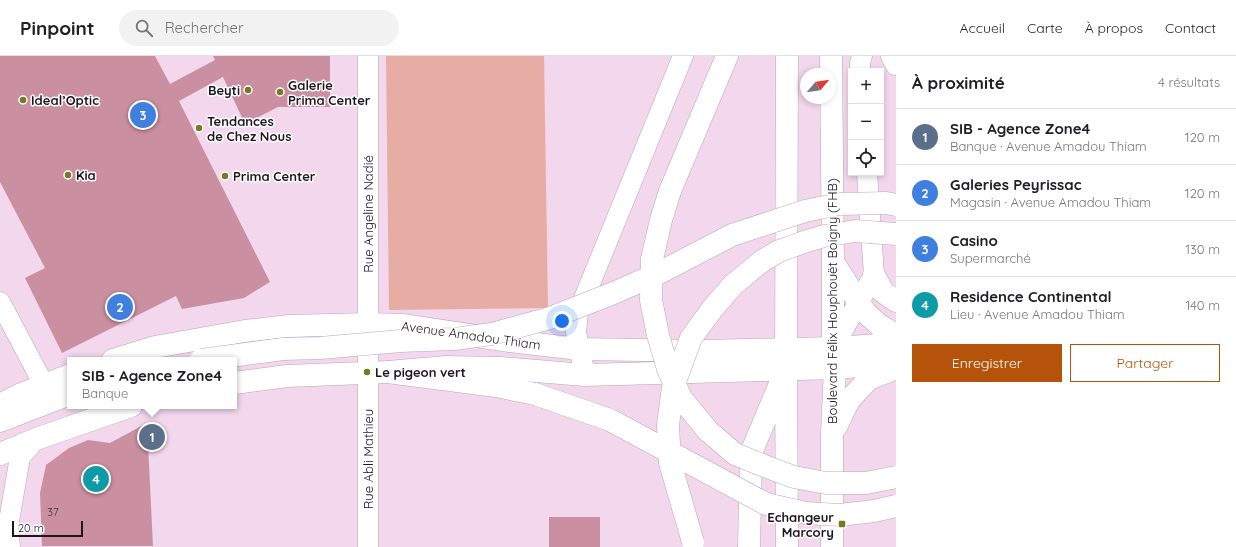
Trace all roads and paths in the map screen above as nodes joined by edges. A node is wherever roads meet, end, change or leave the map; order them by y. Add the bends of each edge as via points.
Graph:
1 (368, 56) edge
2 (683, 56) edge
3 (727, 56) edge
4 (787, 56) edge
5 (831, 56) edge
6 (862, 56) edge
7 (892, 56) edge
8 (896, 64) edge
9 (860, 68) edge
10 (867, 176) edge
11 (896, 205) edge
12 (896, 234) edge
13 (833, 262) junction
14 (874, 275) junction
15 (896, 301) edge
16 (0, 302) edge
17 (858, 302) junction
18 (368, 324) junction
19 (896, 335) edge
20 (896, 344) edge
21 (579, 349) junction
22 (786, 349) junction
23 (123, 357) edge
24 (223, 357) edge
25 (834, 358) junction
26 (896, 363) edge
27 (896, 368) edge
28 (786, 370) junction
29 (378, 372) junction
30 (585, 375) junction
31 (67, 376) edge
32 (237, 383) edge
33 (44, 385) junction
34 (67, 395) edge
35 (0, 405) edge
36 (122, 409) edge
37 (0, 421) edge
38 (832, 434) junction
39 (36, 439) junction
40 (0, 454) edge
41 (896, 478) edge
42 (896, 506) edge
43 (0, 538) edge
44 (9, 547) edge
45 (368, 547) edge
46 (694, 547) edge
47 (749, 547) edge
48 (787, 547) edge
49 (832, 547) edge

1 - 18 street, Rue Angeline Nadié
2 - 21 street via 578,314 576,332
3 - 41 main road, bridge via 670,191 652,259 651,300 668,369 681,398 708,431 735,454 794,477 826,483 866,483
4 - 22 main road
5 - 13 main road, Boulevard Félix Houphouët Boigny (FHB)
6 - 9 street
7 - 8 main road
10 - 14 street
11 - 24 main road, bridge via 839,204 805,211 732,235 661,272 601,298 550,318 492,334 454,339 283,349
12 - 46 main road, bridge via 855,231 824,236 779,252 762,261 733,285 691,338 673,387 668,426 670,463
13 - 17 main road
13 - 25 main road, Boulevard Félix Houphouët Boigny (FHB)
14 - 15 main road via 884,292
14 - 17 street
16 - 33 street
17 - 19 main road via 865,312
17 - 25 street
18 - 21 main road, Avenue Amadou Thiam via 402,325
18 - 23 main road, Avenue Amadou Thiam via 289,326 245,331 155,347
18 - 29 street, Rue Angeline Nadié
20 - 25 main road
21 - 22 main road, Avenue Amadou Thiam
21 - 30 street
22 - 25 main road, Avenue Amadou Thiam
22 - 28 main road
25 - 26 main road
25 - 28 main road, Avenue Amadou Thiam
25 - 38 main road, Boulevard Félix Houphouët Boigny (FHB)
27 - 38 main road via 865,383 849,400
28 - 30 main road, Avenue Amadou Thiam
28 - 47 main road via 751,453
28 - 48 main road
29 - 30 main road, Avenue Amadou Thiam via 454,367
29 - 32 main road, Avenue Amadou Thiam via 287,376
29 - 42 main road, bridge via 496,386 535,394 610,420 766,504 806,513 840,514
29 - 45 street, Rue Abli Mathieu
31 - 33 main road
33 - 35 main road
34 - 37 main road
36 - 39 main road
38 - 49 main road, Boulevard Félix Houphouët Boigny (FHB)
39 - 40 main road
39 - 44 street via 20,458 8,528
43 - 44 street

